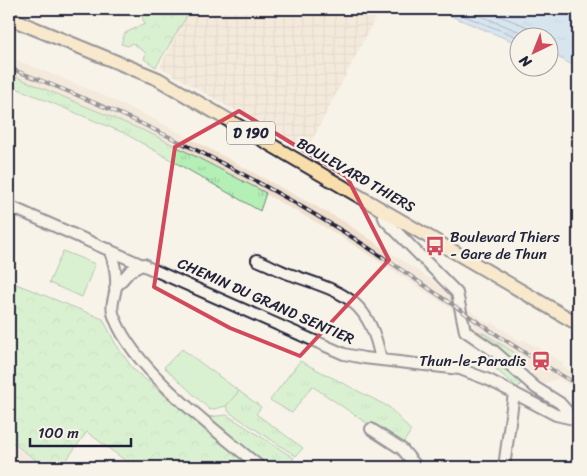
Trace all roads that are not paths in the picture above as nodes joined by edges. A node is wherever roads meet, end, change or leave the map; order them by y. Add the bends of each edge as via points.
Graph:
1 (9, 18) edge
2 (9, 206) edge
3 (385, 211) junction
4 (109, 249) junction
5 (127, 257) junction
6 (257, 260) dead end
7 (144, 264) junction
8 (116, 268) junction
9 (130, 271) junction
10 (116, 288) junction
11 (578, 324) edge
12 (381, 360) junction
13 (514, 394) junction
14 (576, 419) edge
15 (371, 429) dead end
16 (260, 467) edge
17 (417, 467) edge
18 (504, 467) edge

1 - 3 main road, BOULEVARD THIERS / D 190 via 158,79
2 - 4 street, CHEMIN DU GRAND SENTIER
3 - 11 main road, BOULEVARD THIERS / D 190
3 - 14 street via 385,220 457,293 465,331 494,351 536,388 560,403
4 - 5 street, CHEMIN DU GRAND SENTIER
4 - 8 street
5 - 7 street, CHEMIN DU GRAND SENTIER
5 - 8 street
5 - 9 street
6 - 12 street via 342,293 360,308 372,326
7 - 9 street
7 - 12 street, CHEMIN DU GRAND SENTIER via 333,349
8 - 10 street
9 - 10 street
10 - 16 street via 112,304 114,318 137,356 198,415
12 - 13 street, CHEMIN DU GRAND SENTIER via 460,369
13 - 14 street, CHEMIN DU GRAND SENTIER via 556,415
13 - 18 street
15 - 17 street via 402,449

